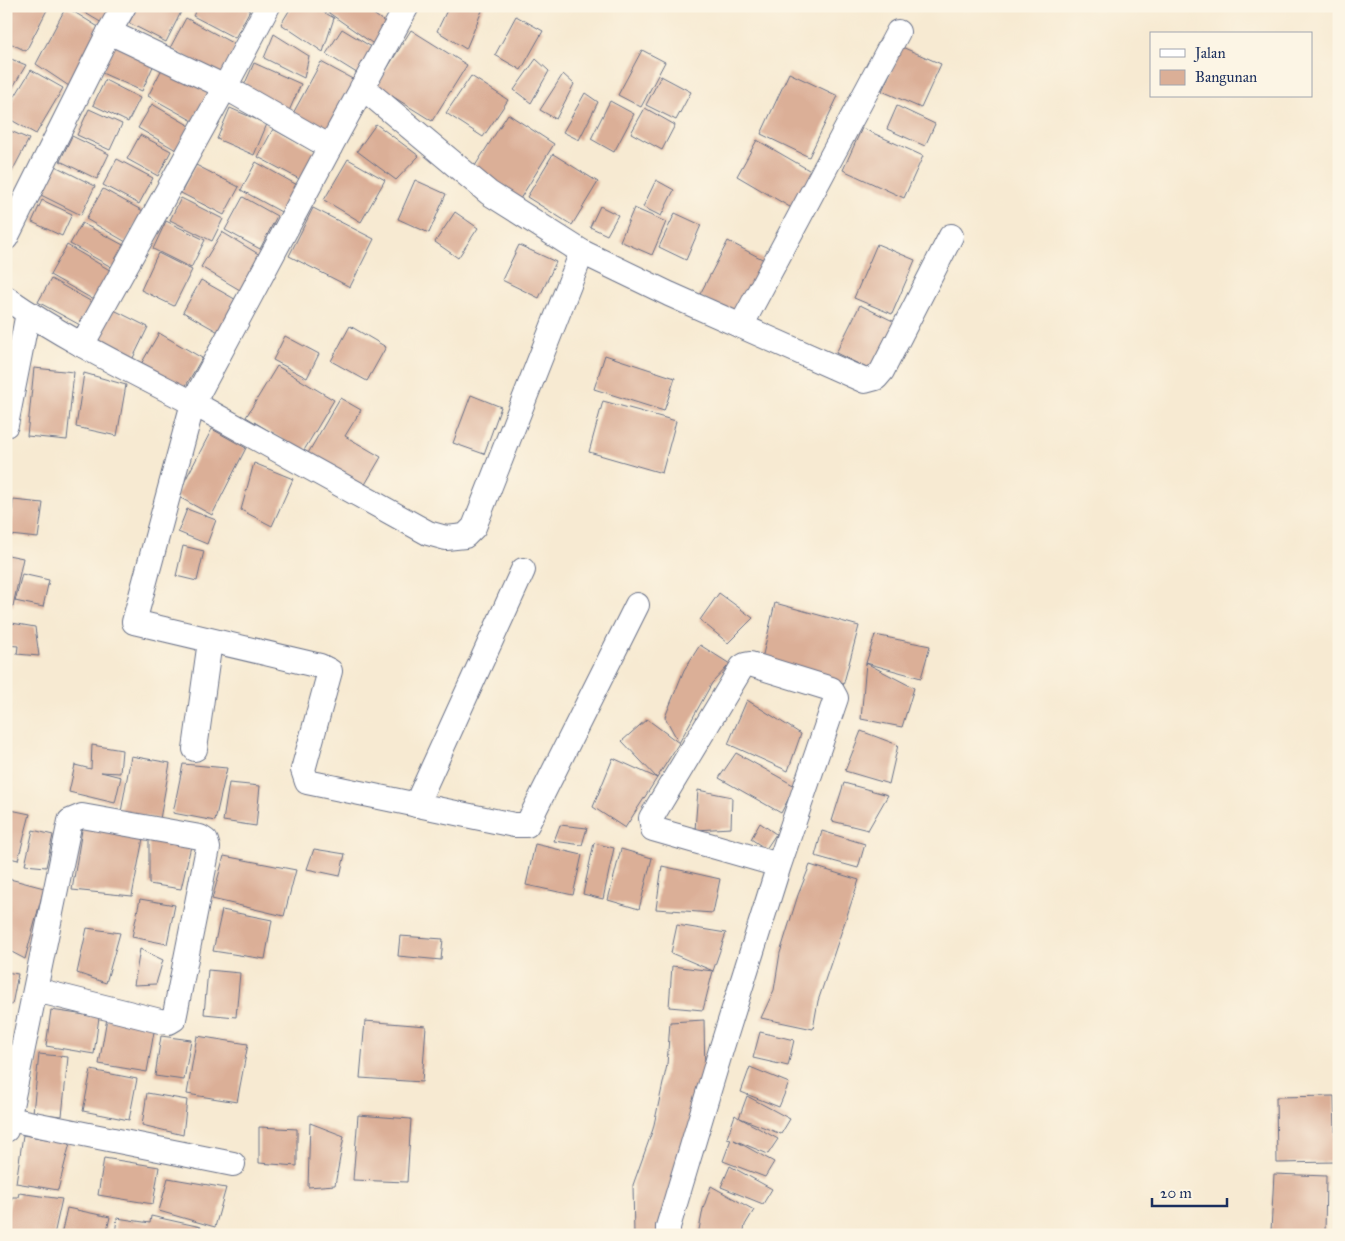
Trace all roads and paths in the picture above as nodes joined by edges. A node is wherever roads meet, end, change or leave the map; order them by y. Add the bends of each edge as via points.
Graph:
1 (124, 6) edge
2 (268, 6) edge
3 (407, 6) edge
4 (109, 32) junction
5 (898, 32) dead end
6 (225, 87) junction
7 (362, 88) junction
8 (330, 147) junction
9 (951, 236) dead end
10 (6, 238) edge
11 (582, 252) junction
12 (6, 298) edge
13 (28, 313) junction
14 (740, 326) junction
15 (82, 345) junction
16 (193, 403) junction
17 (6, 425) edge
18 (523, 570) dead end
19 (637, 605) dead end
20 (210, 641) junction
21 (195, 749) dead end
22 (416, 805) junction
23 (779, 864) junction
24 (36, 990) junction
25 (7, 1124) edge
26 (233, 1164) dead end
27 (668, 1235) edge

1 - 4 street
2 - 6 street
3 - 7 street
4 - 6 street
4 - 10 street
5 - 14 street
6 - 8 street
6 - 15 street
7 - 8 street
7 - 11 street via 489,193
8 - 16 street
9 - 14 street via 876,378 865,381
11 - 14 street
11 - 16 street via 474,527 465,536 446,538 428,533
12 - 13 street
13 - 15 street
13 - 17 street
15 - 16 street
16 - 20 street via 134,622
18 - 22 street
19 - 22 street via 527,825
20 - 21 street
20 - 22 street via 330,671 303,770 307,782
23 - 23 street via 653,829 652,826 651,818 742,667 750,664 831,689 836,698
23 - 27 street
24 - 24 street via 70,821 82,816 200,837 206,841 208,848 174,1019 160,1021
24 - 25 street
25 - 26 street

